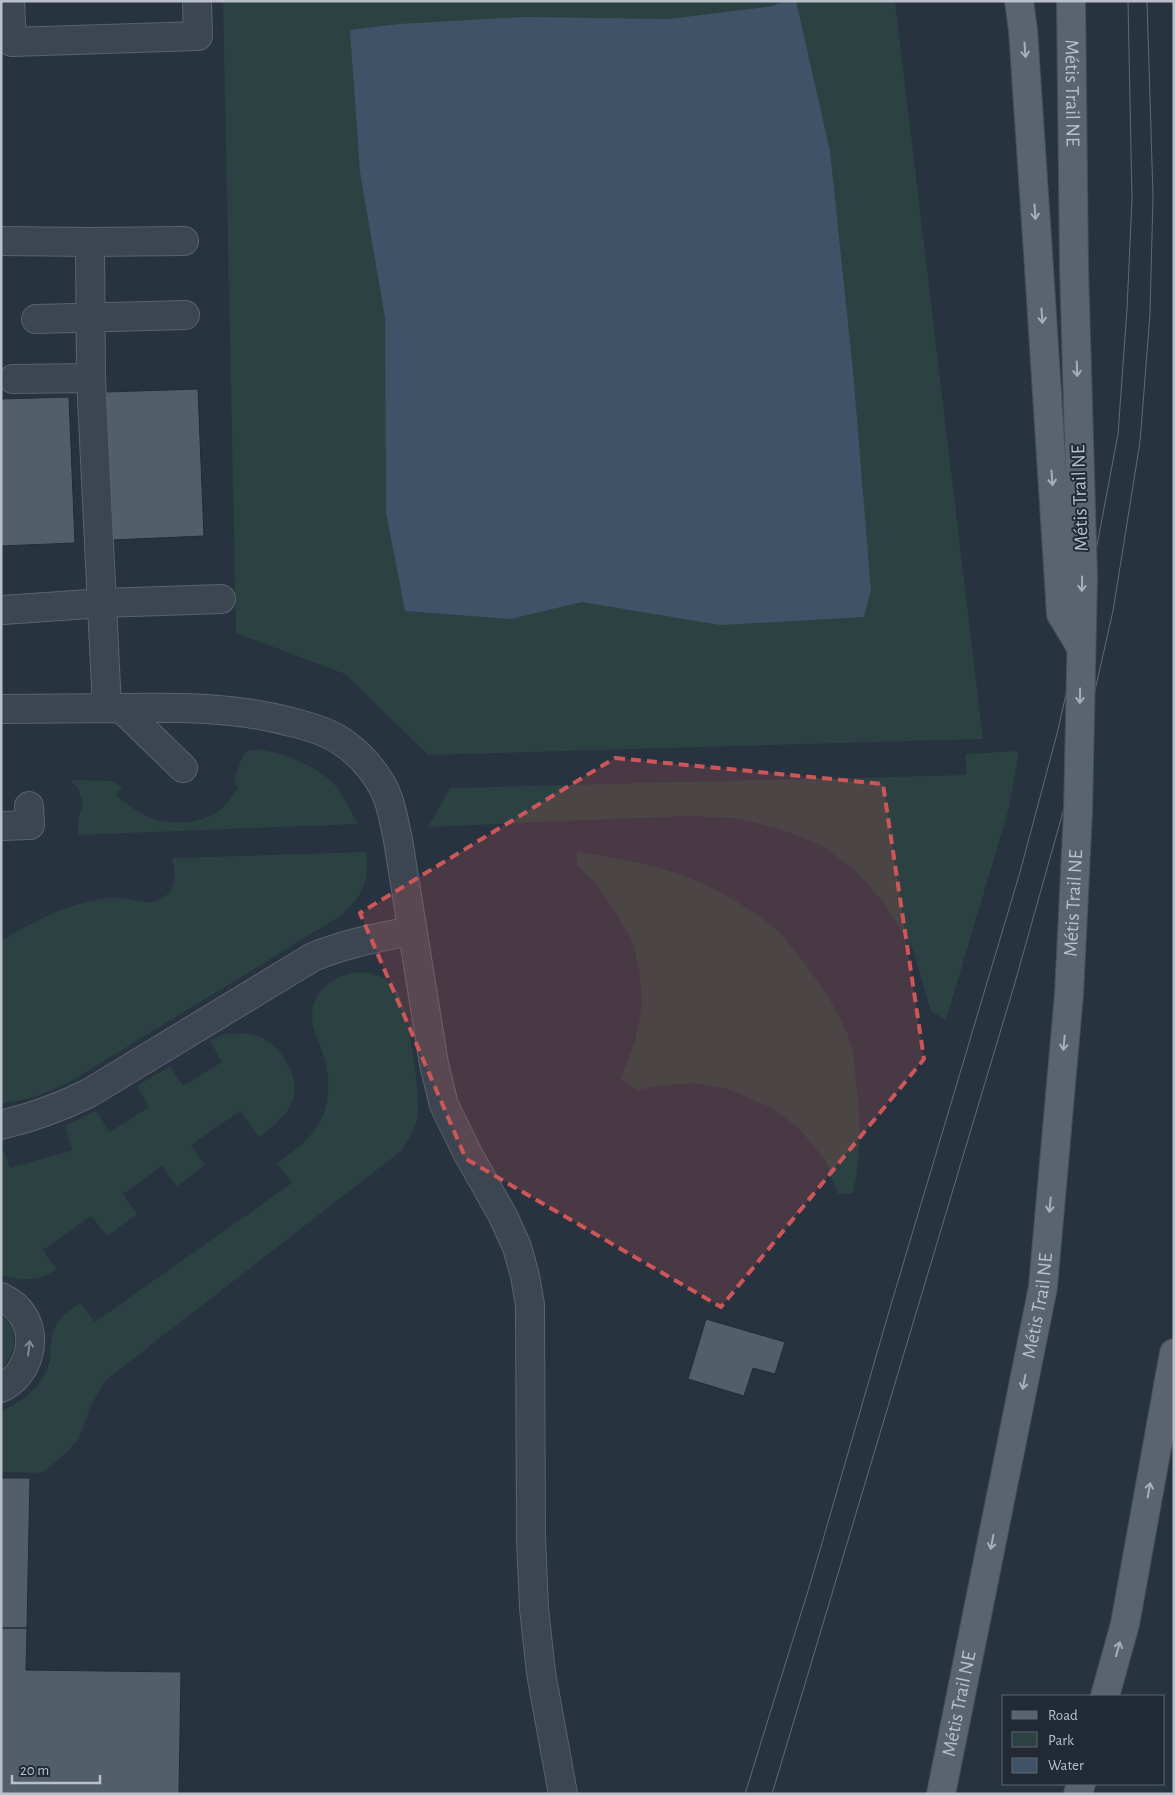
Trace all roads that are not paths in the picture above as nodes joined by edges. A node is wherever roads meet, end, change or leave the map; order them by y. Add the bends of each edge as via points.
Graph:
1 (10, 1) edge
2 (197, 1) edge
3 (1019, 1) edge
4 (1070, 1) edge
5 (1, 241) edge
6 (184, 241) dead end
7 (90, 242) junction
8 (186, 315) dead end
9 (91, 317) junction
10 (36, 319) dead end
11 (91, 378) junction
12 (13, 379) dead end
13 (221, 599) dead end
14 (103, 603) junction
15 (3, 610) dead end
16 (1081, 647) junction
17 (114, 708) junction
18 (1, 709) edge
19 (183, 768) dead end
20 (29, 806) dead end
21 (1, 826) edge
22 (411, 932) junction
23 (1, 1125) edge
24 (1, 1297) edge
25 (1174, 1353) edge
26 (1, 1388) edge
27 (1105, 1695) edge
28 (563, 1794) edge
29 (941, 1794) edge

1 - 2 street via 12,42 198,36
3 -> 16 main road, bridge via 1061,614
4 -> 16 main road, Métis Trail NE, bridge via 1083,577
5 - 7 street
6 - 7 street
7 - 9 street
8 - 9 street
9 - 10 street
9 - 11 street
11 - 12 street
11 - 14 street
13 - 14 street
14 - 15 street
14 - 17 street
16 -> 29 main road, Métis Trail NE, bridge via 1078,812 1069,994 1043,1287
17 - 18 street
17 - 19 street
17 - 22 street via 230,710 315,728 341,741 362,759 391,806
20 - 21 street via 30,825
22 - 23 street via 363,940 314,957 89,1093 58,1108
22 - 28 street via 444,1105 503,1216 525,1276 530,1305 534,1608 541,1673
26 -> 24 street via 27,1363 31,1346 30,1330 22,1314
27 -> 25 main road via 1125,1624

